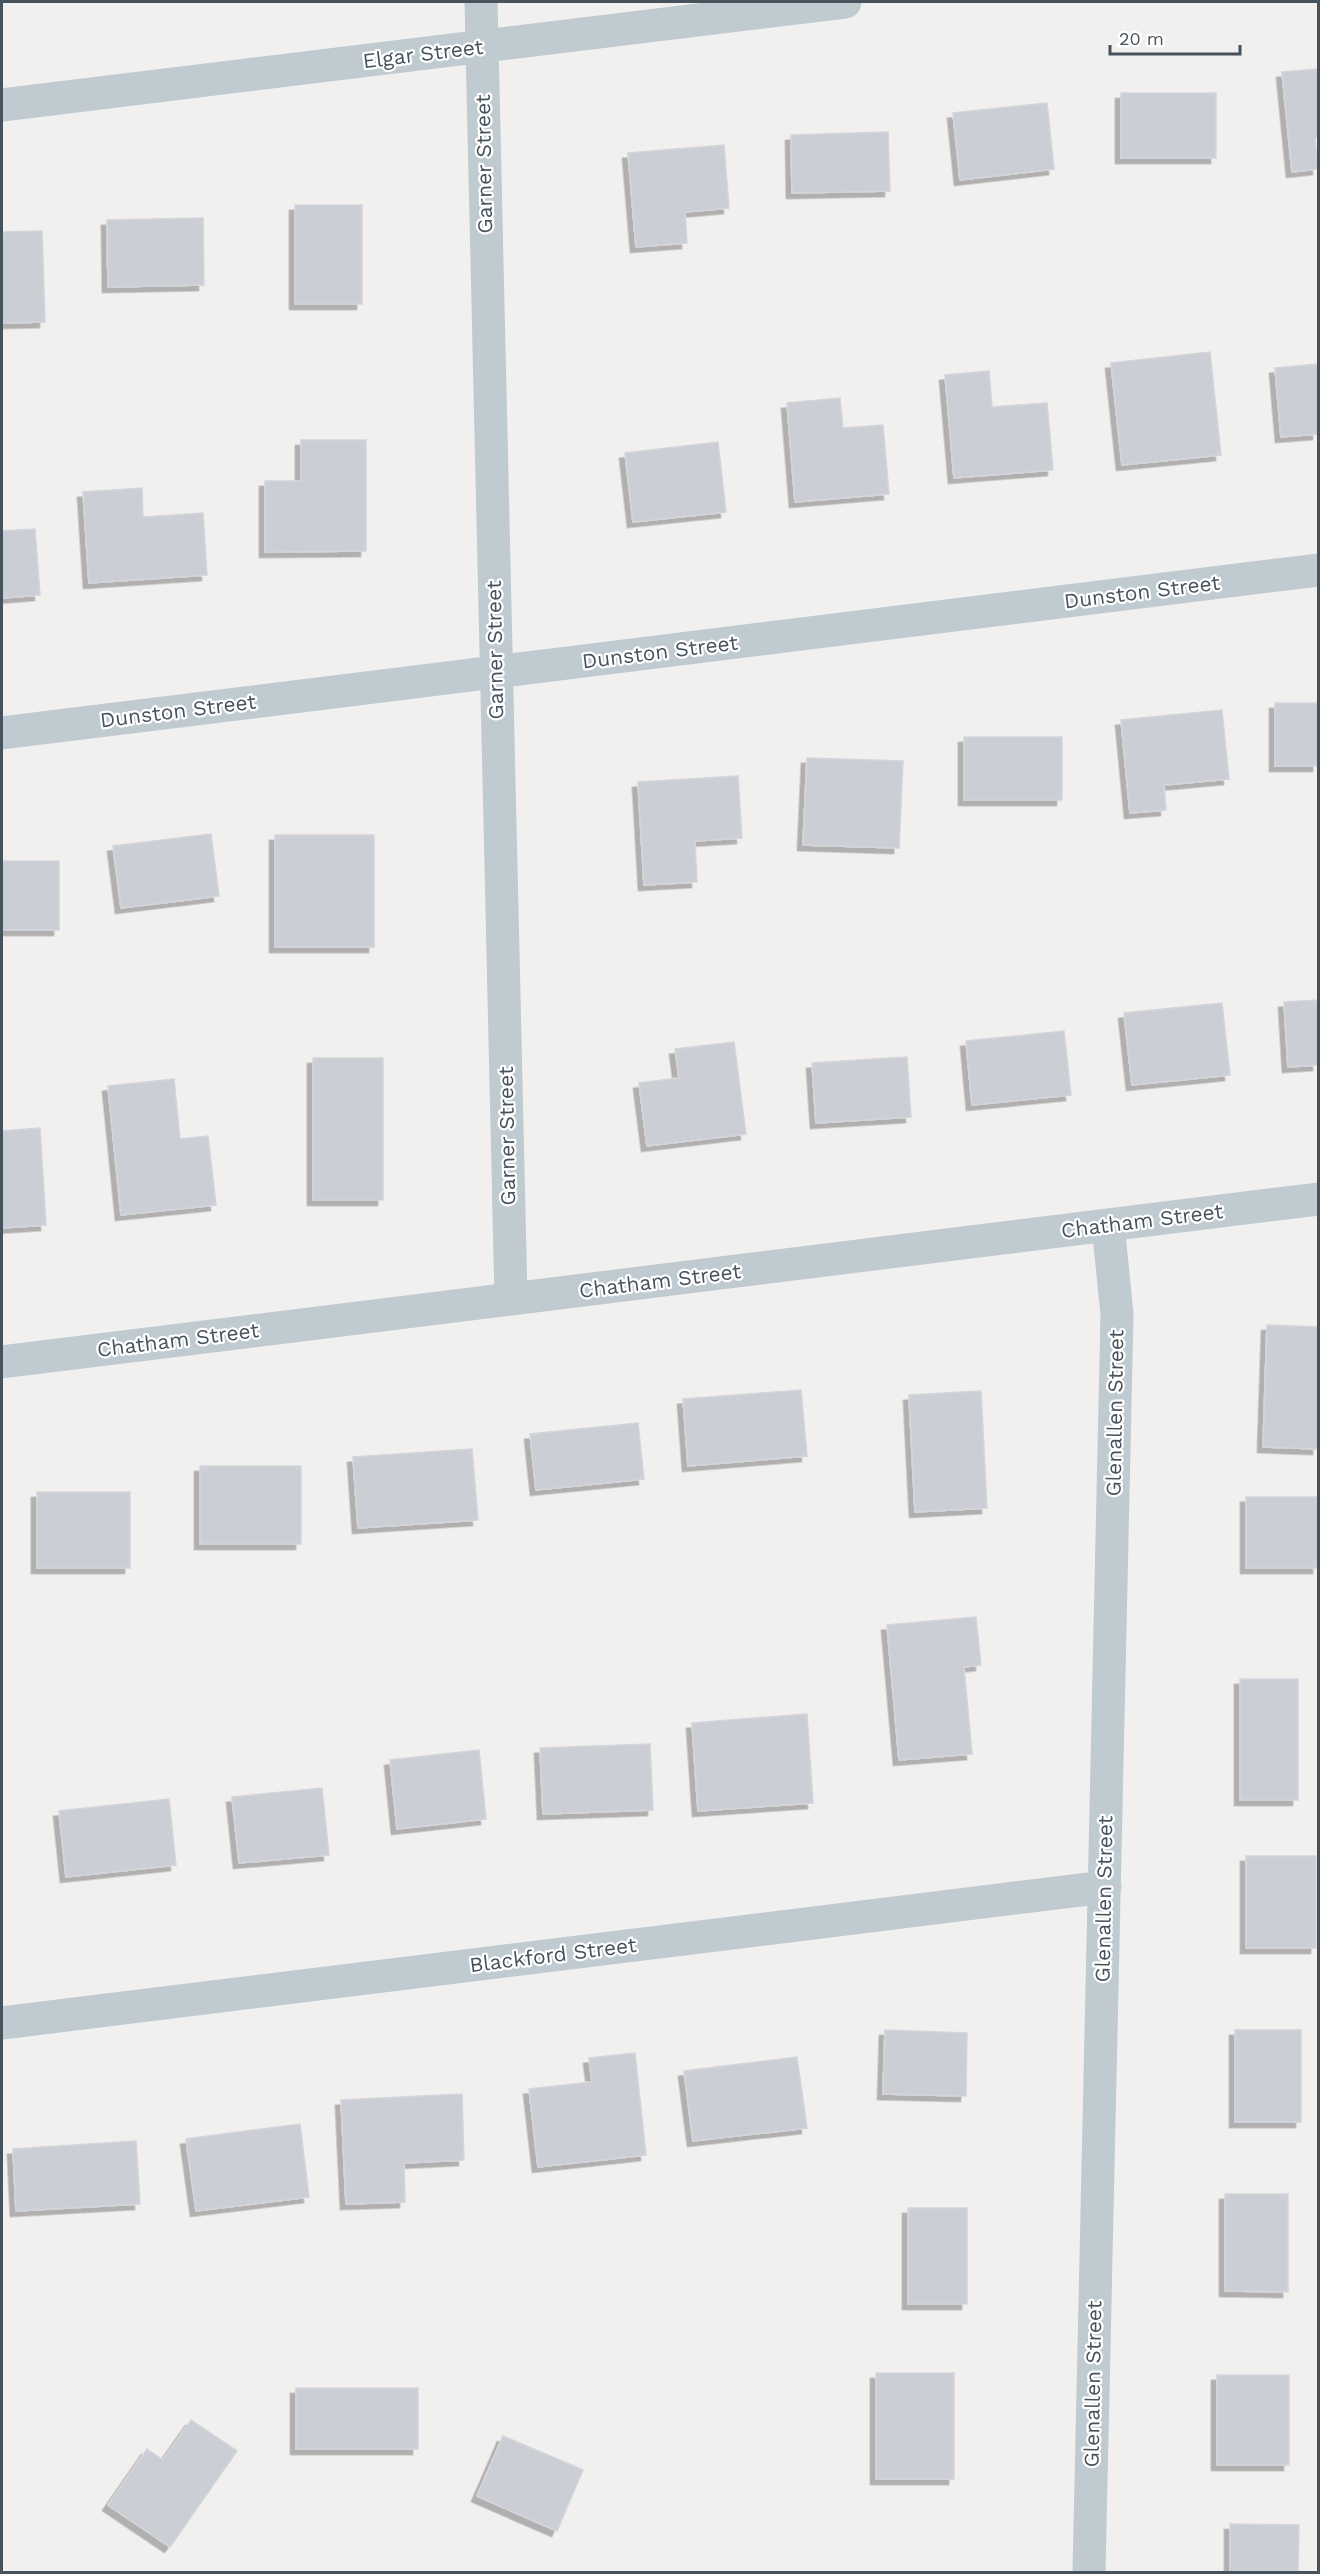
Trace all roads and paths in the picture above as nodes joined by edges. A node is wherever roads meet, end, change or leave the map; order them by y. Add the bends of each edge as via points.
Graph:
1 (481, 2) edge
2 (845, 2) edge
3 (482, 47) junction
4 (2, 105) edge
5 (1318, 570) edge
6 (496, 672) junction
7 (2, 733) edge
8 (1318, 1199) edge
9 (1108, 1225) junction
10 (510, 1299) junction
11 (2, 1362) edge
12 (1105, 1887) junction
13 (2, 2023) edge
14 (1089, 2572) edge

1 - 3 street, Garner Street
2 - 3 street, Elgar Street
3 - 4 street, Elgar Street
3 - 6 street, Garner Street
5 - 6 street, Dunston Street
6 - 7 street, Dunston Street
6 - 10 street, Garner Street
8 - 9 street, Chatham Street
9 - 10 street, Chatham Street
9 - 12 street, Glenallen Street via 1117,1314
10 - 11 street, Chatham Street
12 - 13 street, Blackford Street
12 - 14 street, Glenallen Street

